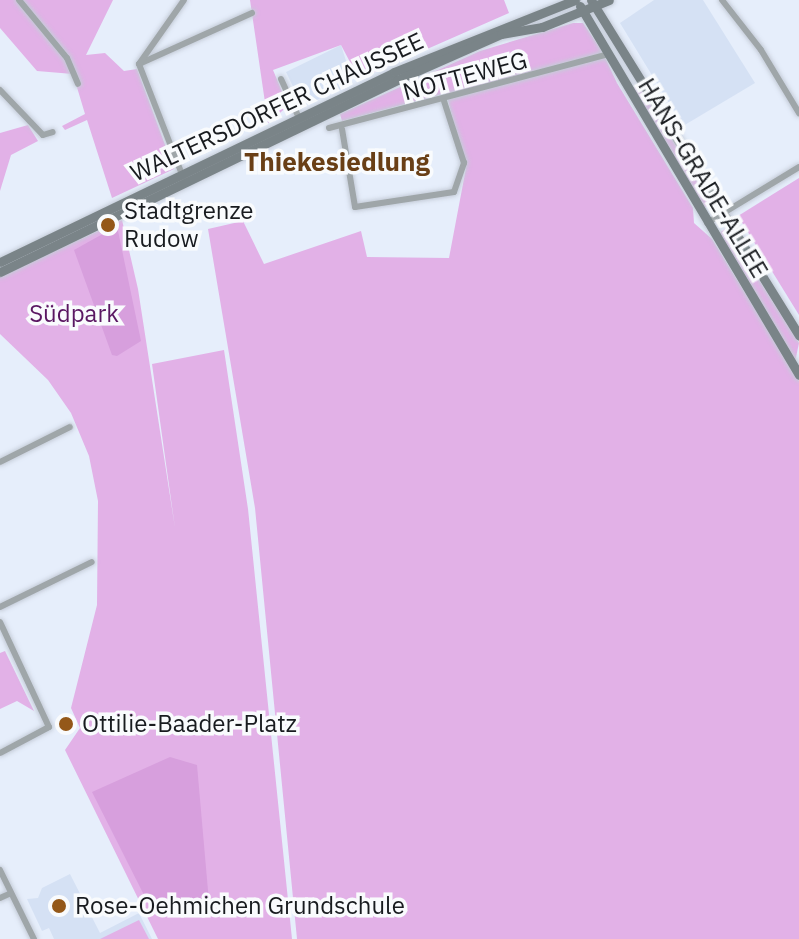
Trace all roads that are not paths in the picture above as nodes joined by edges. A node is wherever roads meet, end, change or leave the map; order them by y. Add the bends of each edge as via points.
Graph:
1 (19, 0) edge
2 (184, 0) edge
3 (575, 0) edge
4 (609, 0) edge
5 (722, 0) edge
6 (593, 3) edge
7 (584, 10) junction
8 (252, 13) dead end
9 (609, 54) junction
10 (139, 64) junction
11 (281, 79) dead end
12 (78, 84) dead end
13 (1, 93) edge
14 (444, 101) junction
15 (799, 113) edge
16 (300, 121) junction
17 (329, 128) dead end
18 (342, 129) junction
19 (53, 132) dead end
20 (799, 167) edge
21 (183, 178) junction
22 (724, 212) junction
23 (707, 223) junction
24 (0, 262) edge
25 (0, 272) edge
26 (799, 336) edge
27 (799, 375) edge
28 (70, 427) dead end
29 (0, 462) edge
30 (92, 562) dead end
31 (0, 607) edge
32 (0, 622) edge
33 (0, 753) edge
34 (0, 870) edge
35 (11, 893) junction
36 (0, 898) edge
37 (34, 939) edge

1 - 12 street via 67,58
2 - 10 street
3 - 7 main road, HANS-GRADE-ALLEE
3 - 16 main road, WALTERSDORFER CHAUSSEE via 488,31
4 - 6 main road, WALTERSDORFER CHAUSSEE
5 - 15 street via 761,50
6 - 7 main road, WALTERSDORFER CHAUSSEE
6 - 22 main road, HANS-GRADE-ALLEE
7 - 9 main road, HANS-GRADE-ALLEE
7 - 16 main road, WALTERSDORFER CHAUSSEE via 495,37
8 - 10 street
9 - 14 street, NOTTEWEG
9 - 23 main road, HANS-GRADE-ALLEE
10 - 21 street
11 - 16 street
13 - 19 street via 43,135
14 - 18 street, NOTTEWEG
14 - 18 street via 464,163 457,191 355,207
16 - 21 main road, WALTERSDORFER CHAUSSEE
17 - 18 street, NOTTEWEG
20 - 22 street
21 - 24 main road, WALTERSDORFER CHAUSSEE
21 - 25 main road, WALTERSDORFER CHAUSSEE
22 - 23 street
22 - 26 main road, HANS-GRADE-ALLEE
23 - 27 main road, HANS-GRADE-ALLEE
28 - 29 street
30 - 31 street
32 - 33 street via 49,727
34 - 35 street
35 - 36 street
35 - 37 street

